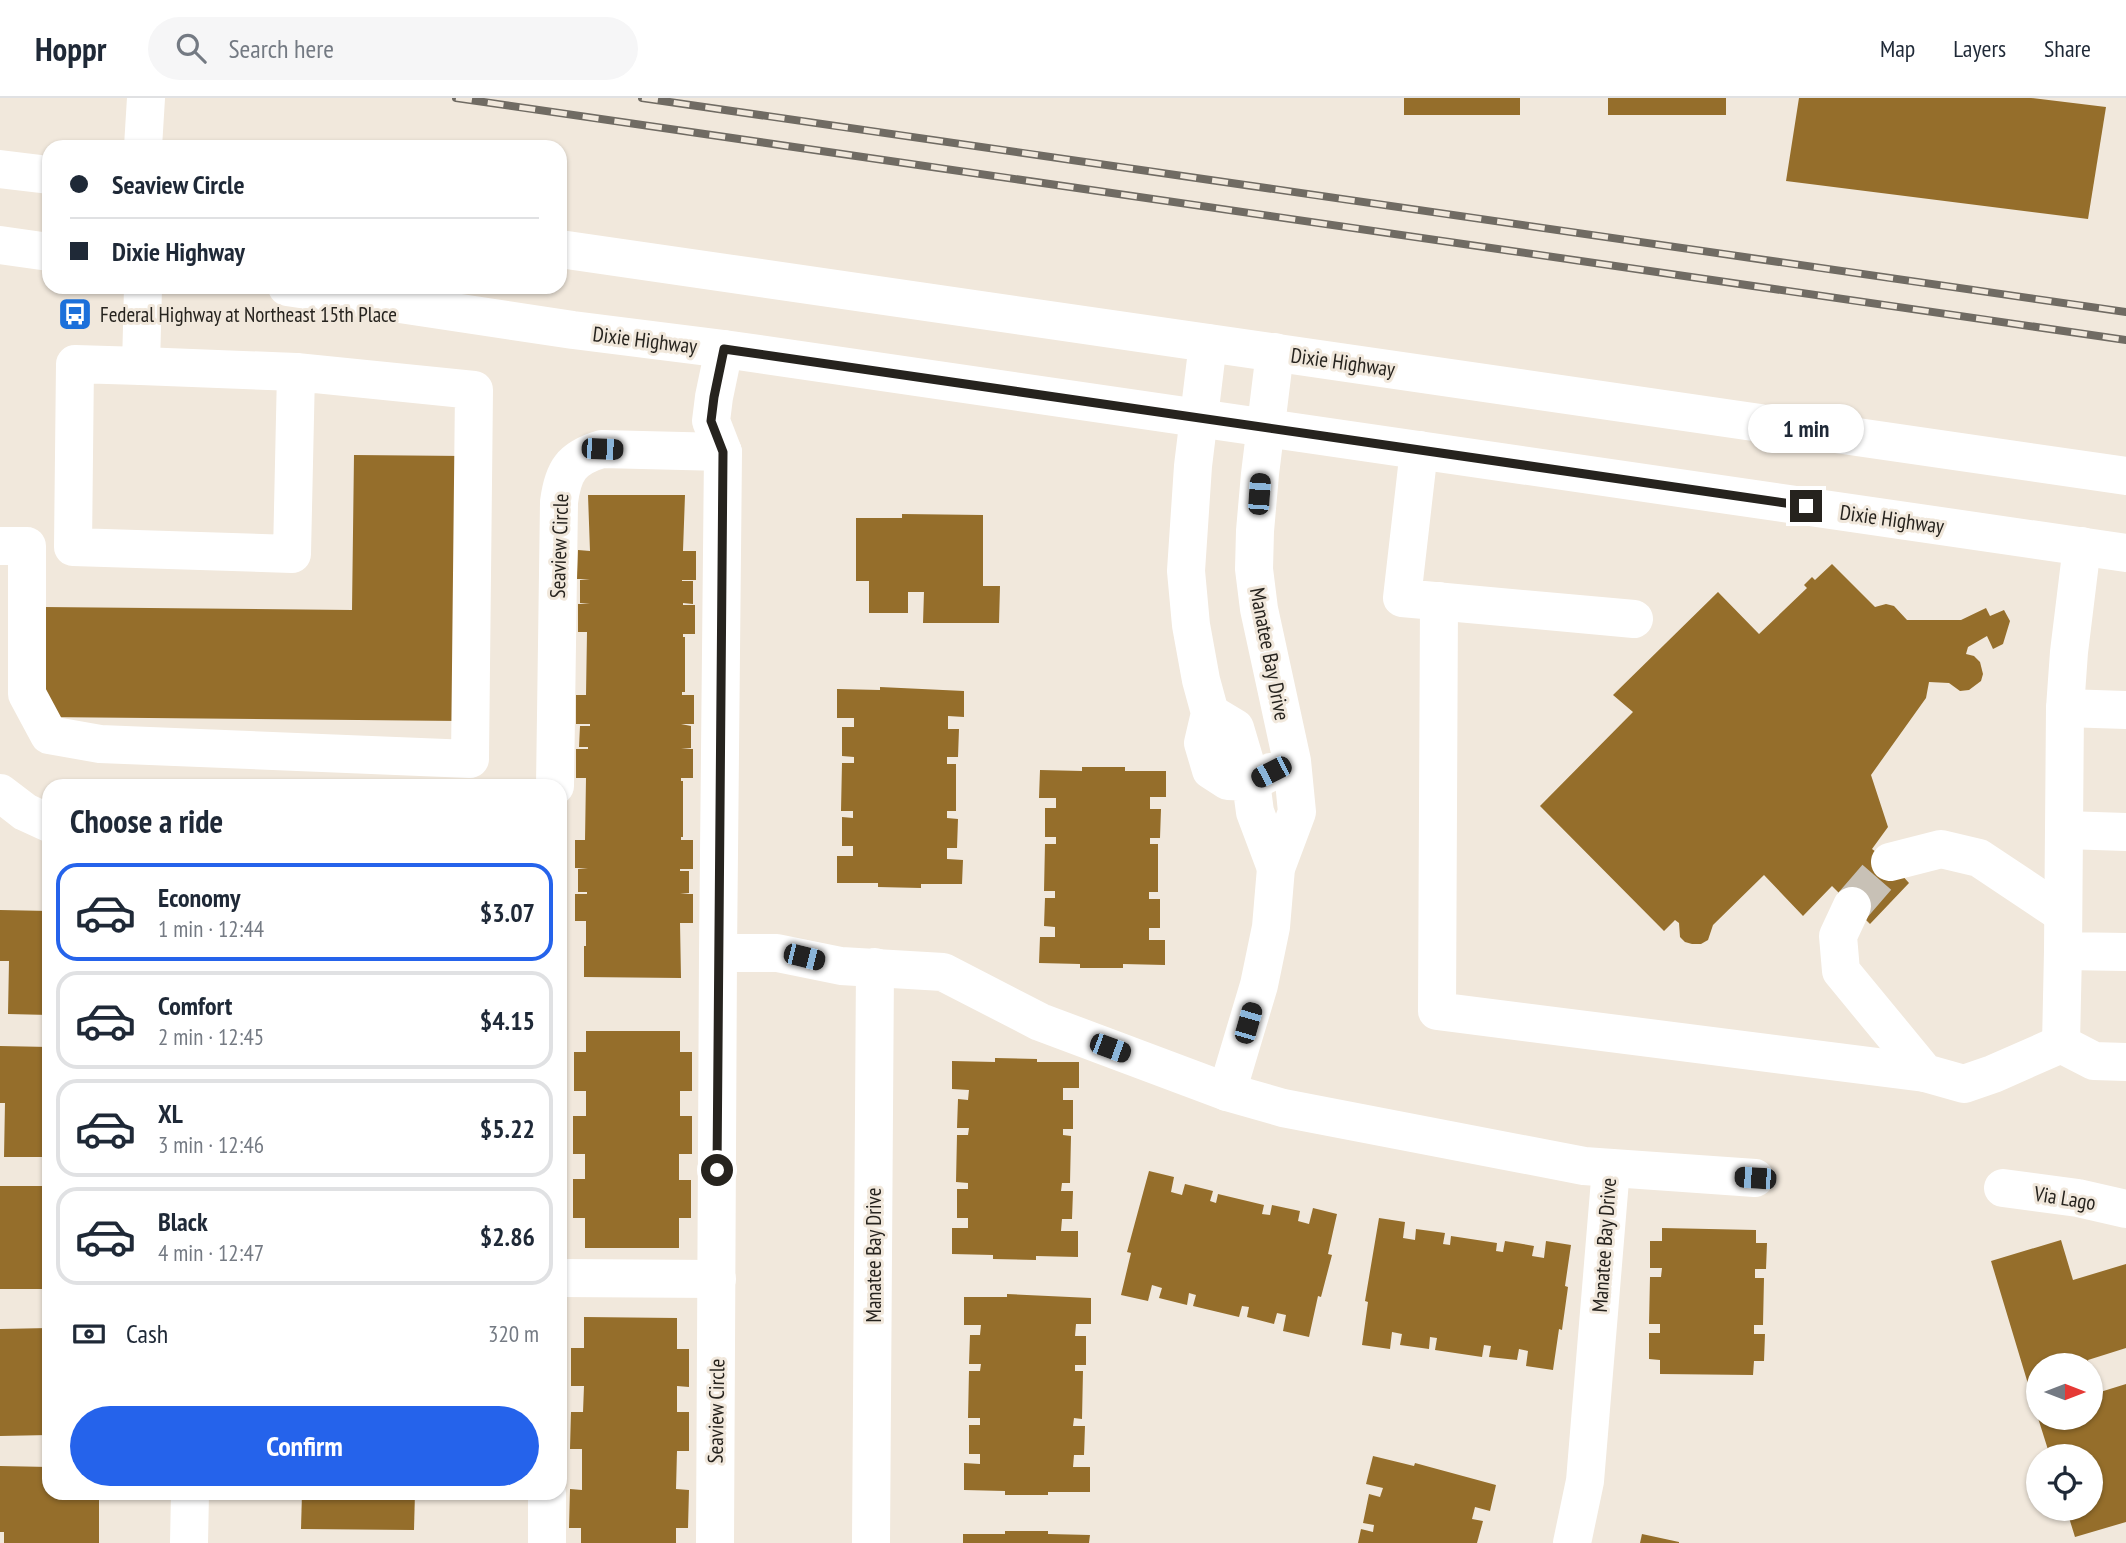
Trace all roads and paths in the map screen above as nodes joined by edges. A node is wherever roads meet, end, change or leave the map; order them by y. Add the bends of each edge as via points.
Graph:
1 (146, 98) edge
2 (144, 140) edge
3 (0, 169) edge
4 (42, 174) edge
5 (0, 245) edge
6 (567, 250) edge
7 (42, 251) edge
8 (143, 294) edge
9 (333, 294) edge
10 (1208, 343) junction
11 (724, 349) junction
12 (1275, 352) junction
13 (142, 366) junction
14 (296, 372) junction
15 (1199, 418) junction
16 (1266, 428) junction
17 (1419, 450) junction
18 (723, 452) junction
19 (2126, 476) edge
20 (13, 546) edge
21 (2082, 546) junction
22 (74, 547) junction
23 (2126, 553) edge
24 (1439, 601) junction
25 (1634, 619) dead end
26 (2066, 708) junction
27 (2126, 710) edge
28 (1292, 761) junction
29 (555, 779) edge
30 (1251, 782) junction
31 (0, 793) edge
32 (42, 820) edge
33 (2066, 830) junction
34 (2126, 832) edge
35 (1890, 862) tunnel mouth
36 (1276, 868) junction
37 (1853, 906) tunnel mouth
38 (2063, 932) junction
39 (2126, 952) edge
40 (718, 953) junction
41 (875, 967) junction
42 (2061, 1044) junction
43 (2126, 1062) edge
44 (1925, 1073) junction
45 (1227, 1092) junction
46 (1611, 1168) junction
47 (1755, 1178) dead end
48 (2003, 1188) dead end
49 (2126, 1209) edge
50 (567, 1279) edge
51 (717, 1279) junction
52 (190, 1500) edge
53 (547, 1500) edge
54 (189, 1543) edge
55 (547, 1543) edge
56 (715, 1543) edge
57 (871, 1543) edge
58 (1572, 1543) edge

1 - 2 street
3 - 4 street
5 - 7 street
6 - 10 street, Dixie Highway
8 - 13 street
9 - 11 street, Dixie Highway
10 - 12 street, Dixie Highway
10 - 15 street
11 - 15 street, Dixie Highway
11 - 18 street, Seaview Circle via 711,421
12 - 16 street, Manatee Bay Drive
12 - 19 street, Dixie Highway
13 - 14 street
13 - 22 street via 75,364
14 - 20 street via 474,390 470,759 100,744 49,735 27,694
14 - 22 street via 292,554
15 - 16 street, Dixie Highway
15 - 30 street via 1186,571 1191,625 1210,713 1203,743 1211,770 1228,781
16 - 17 street, Dixie Highway
16 - 28 street, Manatee Bay Drive via 1254,569
17 - 21 street, Dixie Highway
17 - 24 street via 1402,598
18 - 29 street, Seaview Circle via 602,449 584,454 561,483
18 - 40 street, Seaview Circle
20 - 22 street
21 - 23 street, Dixie Highway
21 - 26 street
24 - 25 street
24 - 44 street via 1437,1011
26 - 27 street
26 - 33 street
28 - 30 street
28 - 36 street, Manatee Bay Drive via 1297,812
30 - 36 street, Manatee Bay Drive via 1255,812
31 - 32 street
33 - 34 street
33 - 38 street
35 - 38 street via 1941,849 1979,858
36 - 45 street, Manatee Bay Drive via 1271,927 1259,985
37 - 44 street via 1838,936 1841,971
38 - 39 street
38 - 42 street
40 - 41 street, Manatee Bay Drive via 777,953 841,966
40 - 51 street, Seaview Circle
41 - 45 street, Manatee Bay Drive via 943,972 1040,1022
41 - 57 street, Manatee Bay Drive
42 - 43 street via 2094,1061
42 - 44 street via 1964,1084
45 - 46 street, Manatee Bay Drive via 1283,1108
46 - 47 street
46 - 58 street, Manatee Bay Drive via 1585,1481
48 - 49 street, Via Lago
50 - 51 street
51 - 56 street, Seaview Circle
52 - 54 street
53 - 55 street

